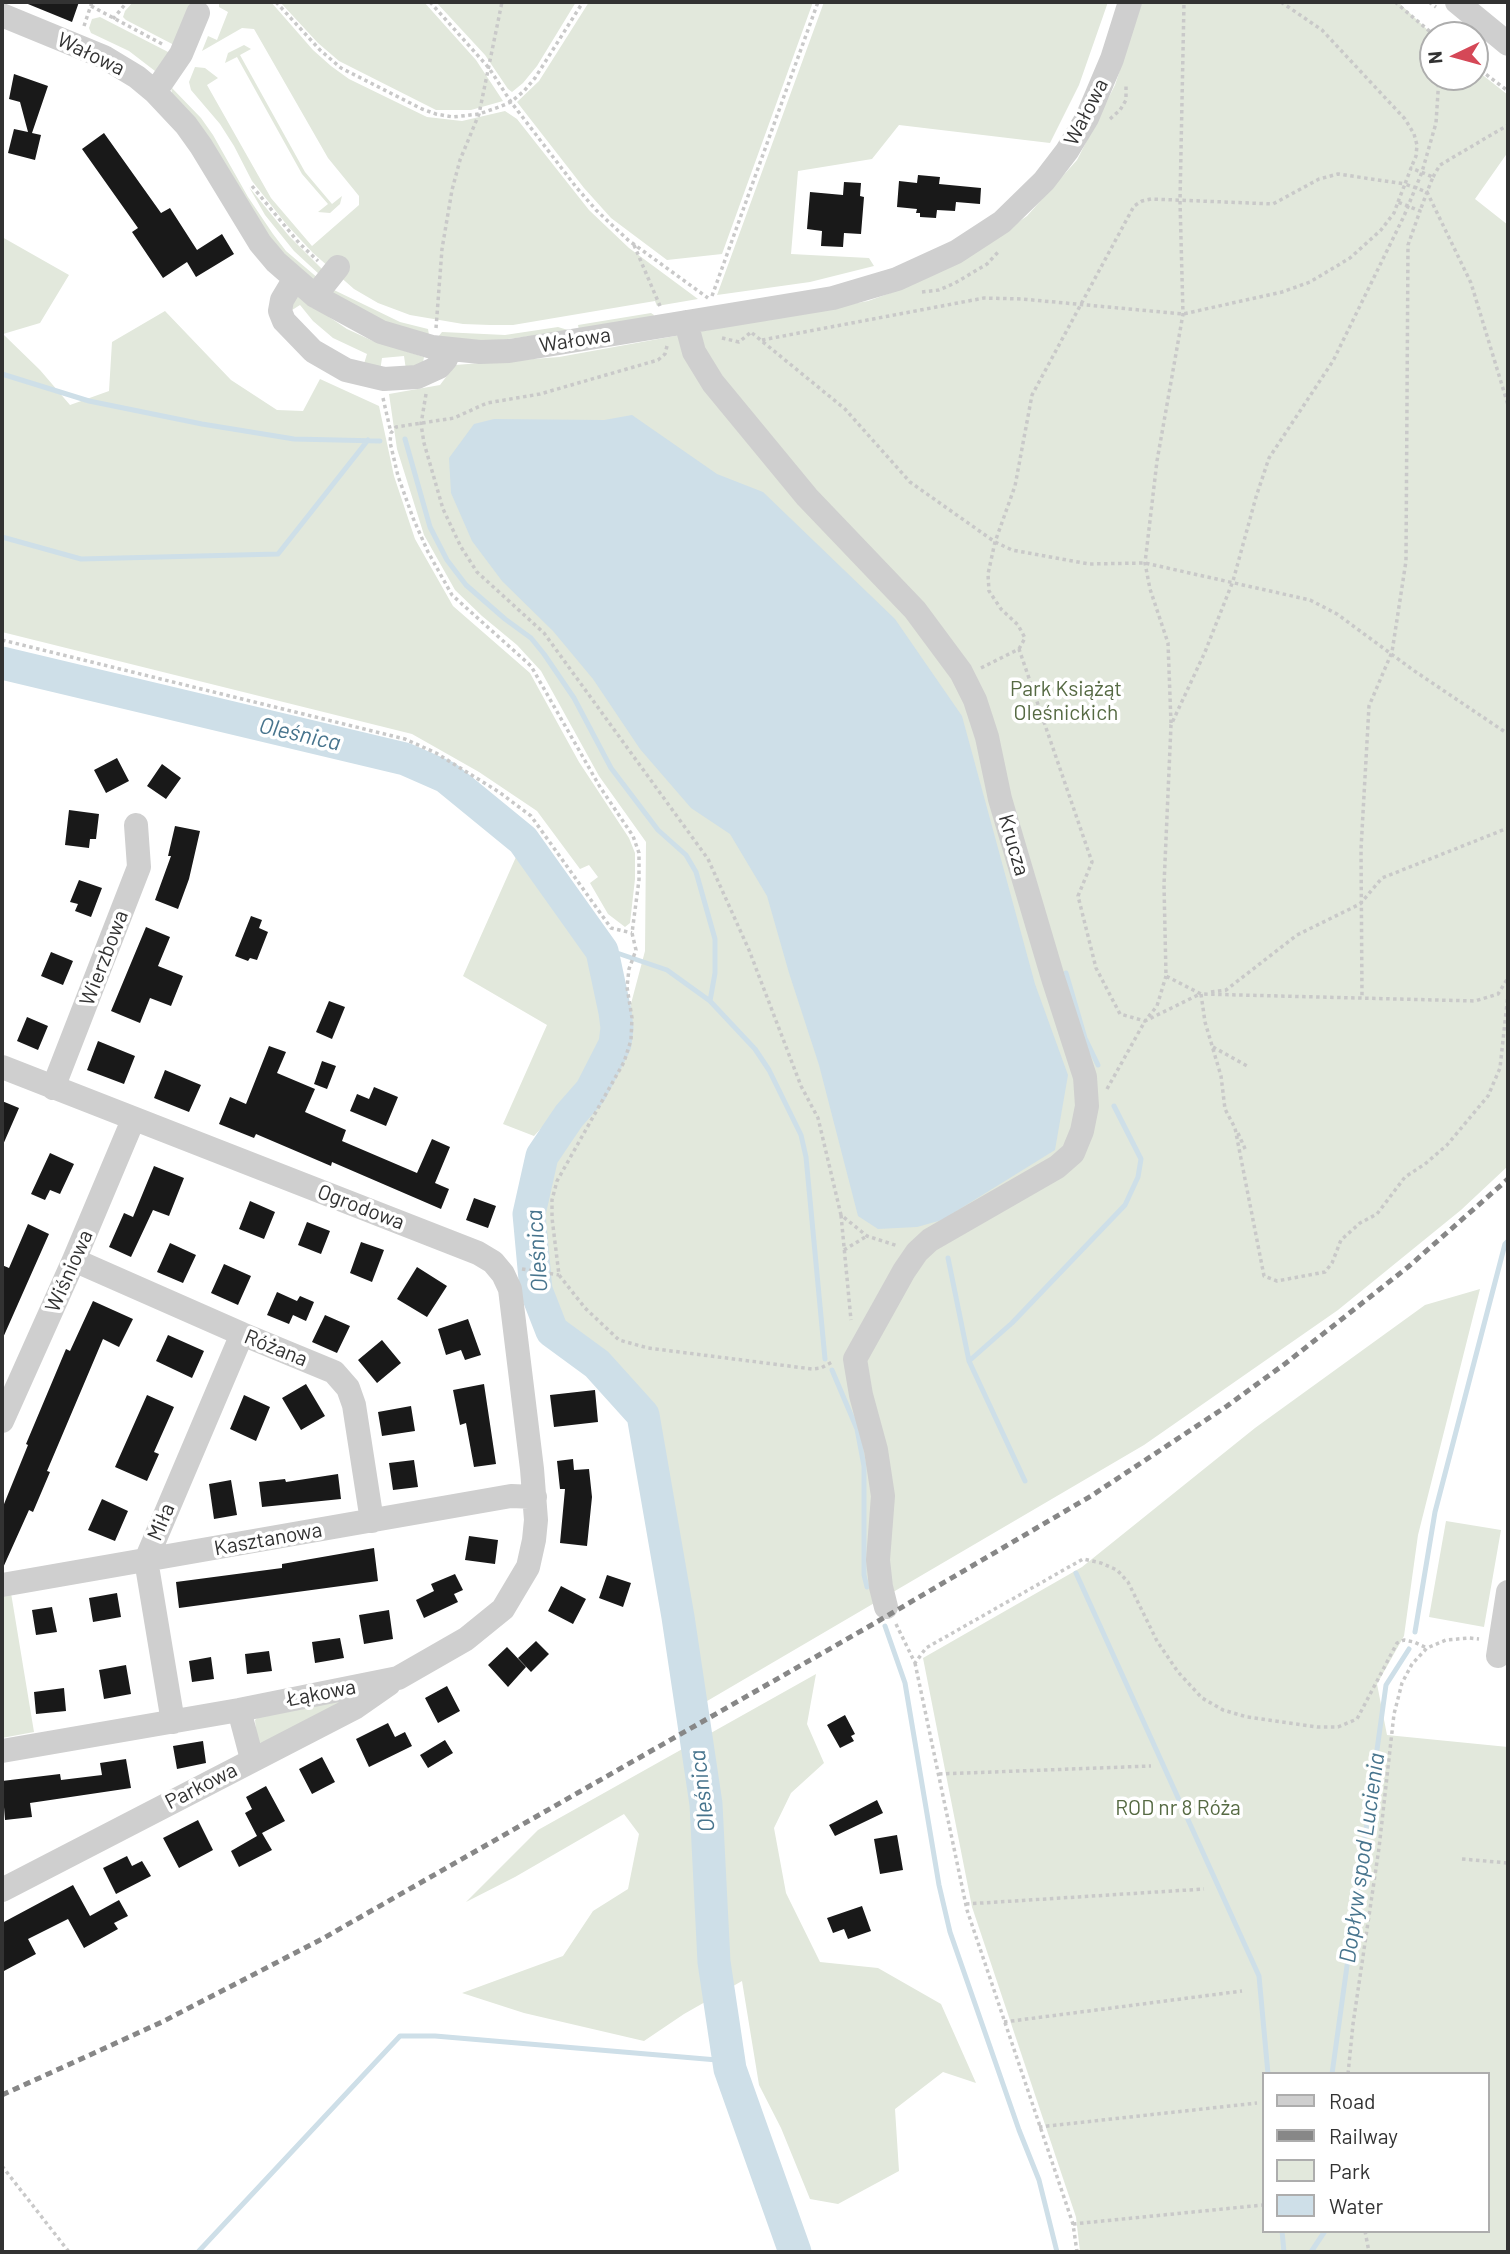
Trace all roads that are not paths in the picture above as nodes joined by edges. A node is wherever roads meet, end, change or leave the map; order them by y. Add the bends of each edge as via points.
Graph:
1 (1130, 2) edge
2 (1457, 2) edge
3 (198, 13) dead end
4 (2, 15) edge
5 (1508, 44) edge
6 (155, 92) junction
7 (335, 270) road end
8 (294, 280) junction
9 (315, 296) junction
10 (684, 323) junction
11 (437, 337) junction
12 (136, 825) dead end
13 (2, 1067) edge
14 (53, 1088) junction
15 (133, 1120) junction
16 (74, 1260) junction
17 (242, 1334) junction
18 (2, 1421) edge
19 (535, 1497) junction
20 (372, 1521) junction
21 (146, 1560) junction
22 (2, 1585) edge
23 (1508, 1592) edge
24 (890, 1613) road end
25 (1498, 1646) edge
26 (398, 1678) junction
27 (239, 1710) junction
28 (173, 1722) junction
29 (2, 1751) edge
30 (252, 1759) junction
31 (2, 1890) edge

1 - 10 street, Wałowa via 1087,118 1044,181 1002,222 956,252 867,289
2 - 5 street
3 - 6 street via 181,54
4 - 6 street, Wałowa via 104,57
6 - 8 street, Wałowa via 201,146 260,243
7 - 9 street
8 - 9 street, Wałowa
8 - 11 street via 282,300 284,321 313,351 346,370 384,379 429,373 446,359
9 - 11 street, Wałowa via 381,332
10 - 11 street, Wałowa via 509,351
10 - 24 street, Krucza via 713,383 807,497 915,610 961,672 987,737 1000,799 1085,1077 1087,1106 1073,1153 1057,1167 930,1240 917,1252 845,1360 859,1383 876,1450 883,1496 878,1560
12 - 14 street, Wierzbowa via 139,867
13 - 14 street, Ogrodowa
14 - 15 street, Ogrodowa
15 - 16 street, Wiśniowa
15 - 19 street, Ogrodowa via 478,1252 493,1262 510,1289
16 - 17 street, Różana
16 - 18 street, Wiśniowa
17 - 20 street, Różana via 334,1372 348,1388
17 - 21 street, Miła
19 - 20 street, Kasztanowa via 511,1496
19 - 26 street, Łąkowa via 528,1567 503,1609 466,1639
20 - 21 street, Kasztanowa
21 - 22 street, Kasztanowa
21 - 28 street, Miła
23 - 25 street
26 - 27 street, Łąkowa
26 - 30 street, Parkowa via 356,1707
27 - 28 street, Łąkowa
27 - 30 street
28 - 29 street, Łąkowa
30 - 31 street, Parkowa

